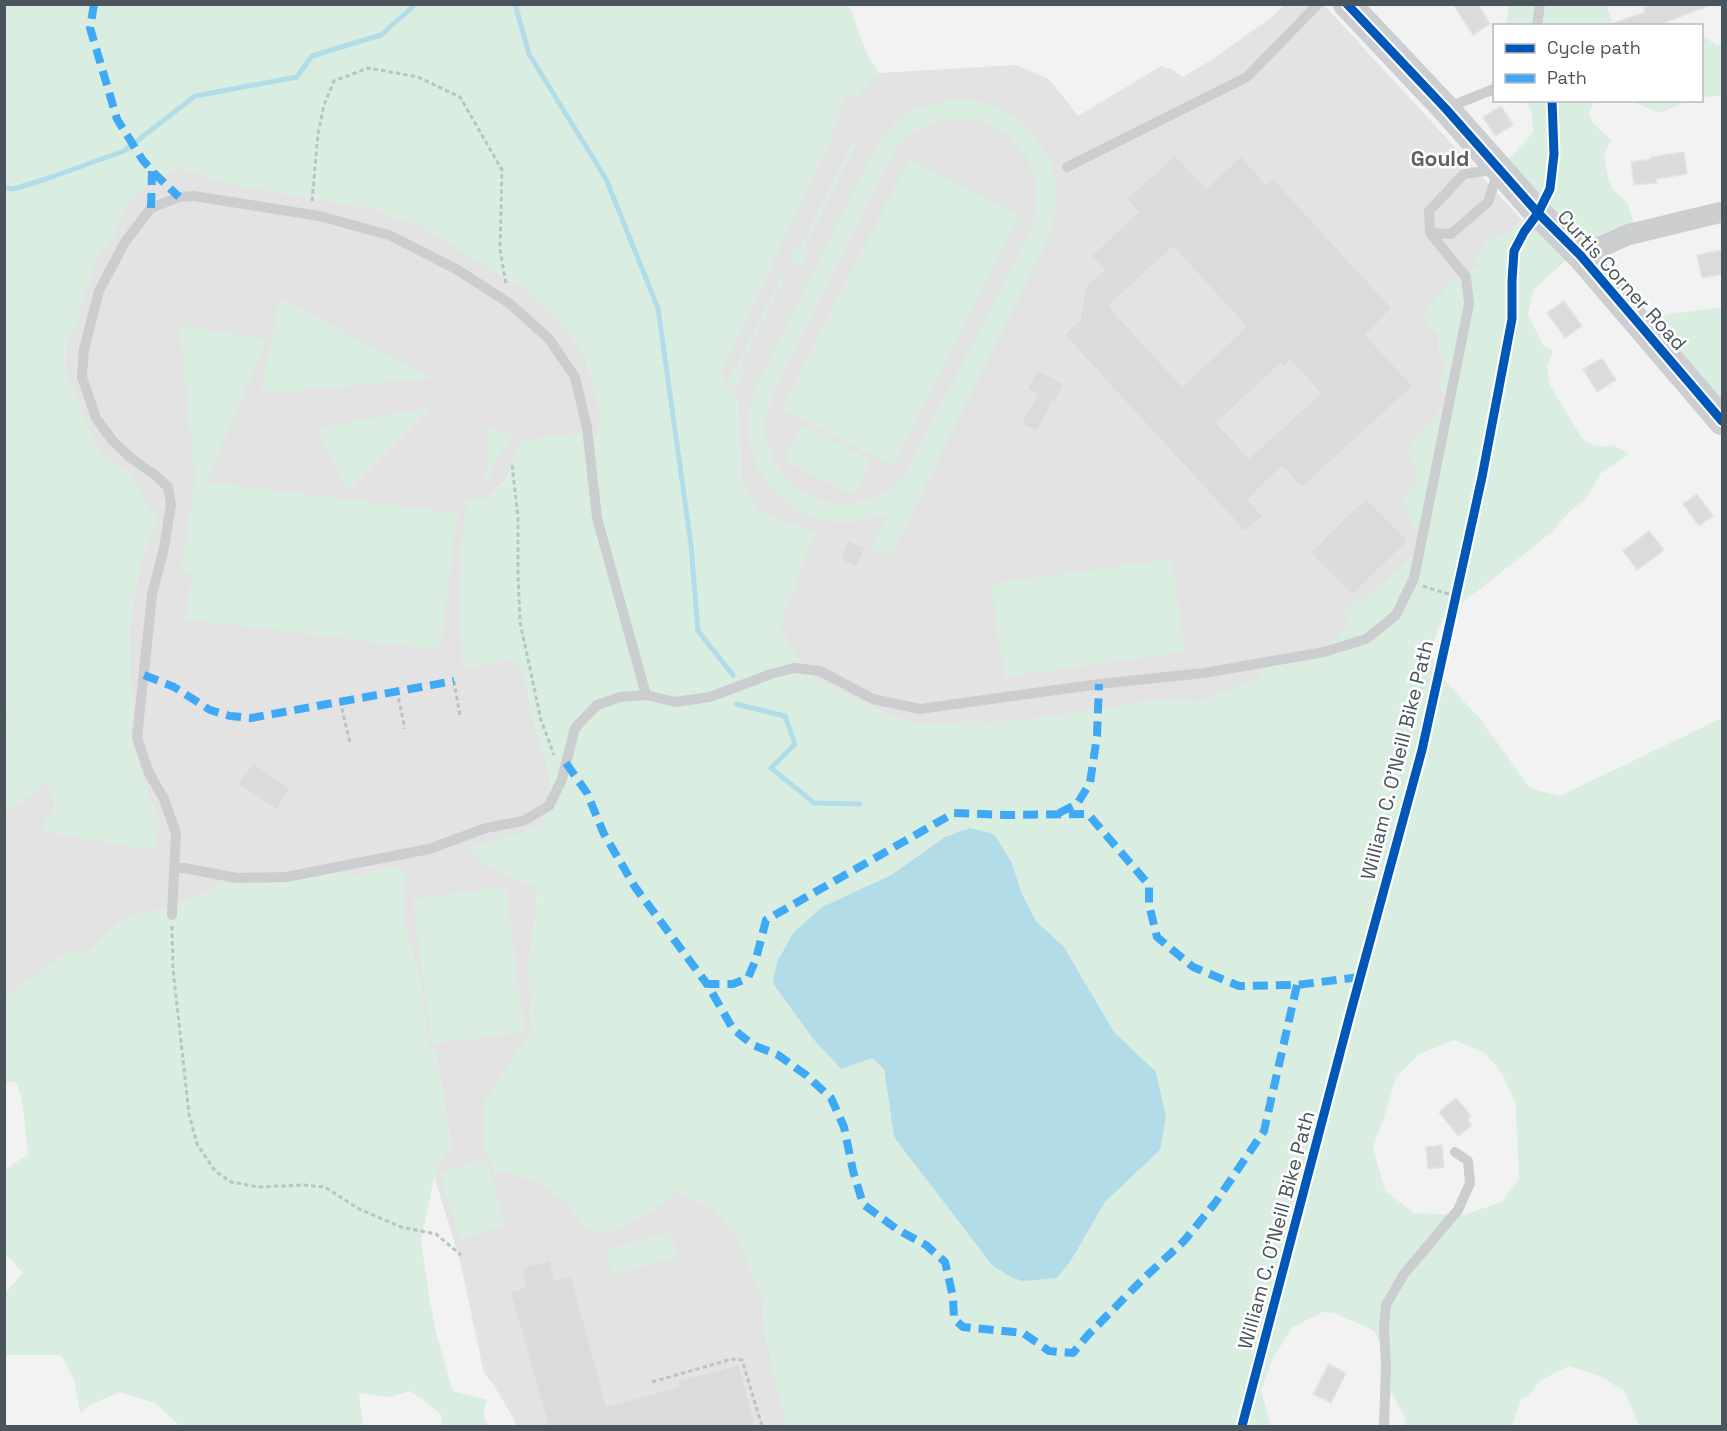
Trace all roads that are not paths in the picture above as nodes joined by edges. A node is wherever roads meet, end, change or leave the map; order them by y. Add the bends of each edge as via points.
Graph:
1 (1318, 4) edge
2 (1347, 4) edge
3 (1540, 4) edge
4 (1537, 24) edge
5 (1493, 89) edge
6 (1446, 109) junction
7 (1068, 167) dead end
8 (1499, 169) junction
9 (1722, 212) edge
10 (1430, 233) junction
11 (1581, 256) junction
12 (1722, 421) edge
13 (646, 695) junction
14 (174, 868) junction
15 (172, 915) road end
16 (1455, 1152) dead end
17 (1384, 1426) edge

1 - 7 lane via 1247,76
2 - 6 street, Curtis Corner Road
3 - 4 lane
5 - 6 lane
6 - 8 street, Curtis Corner Road
8 - 10 lane via 1488,202 1451,234
8 - 10 lane via 1464,174 1429,211
8 - 11 street, Curtis Corner Road
9 - 11 street via 1627,236
10 - 13 lane via 1466,277 1469,304 1414,578 1396,615 1366,639 1324,652 1204,673 920,709 873,699 820,671 794,668 711,697 675,702
11 - 12 street, Curtis Corner Road
13 - 14 lane via 620,697 597,705 575,728 549,806 523,821 486,828 429,849 286,877 237,878
13 - 14 lane via 597,518 587,428 575,377 549,339 508,303 456,269 388,235 311,215 194,196 158,204 125,242 99,291 84,349 82,377 96,418 112,440 168,487 171,505 152,594 137,738 176,833
14 - 15 lane
16 - 17 lane via 1467,1161 1470,1183 1458,1210 1404,1274 1386,1305

